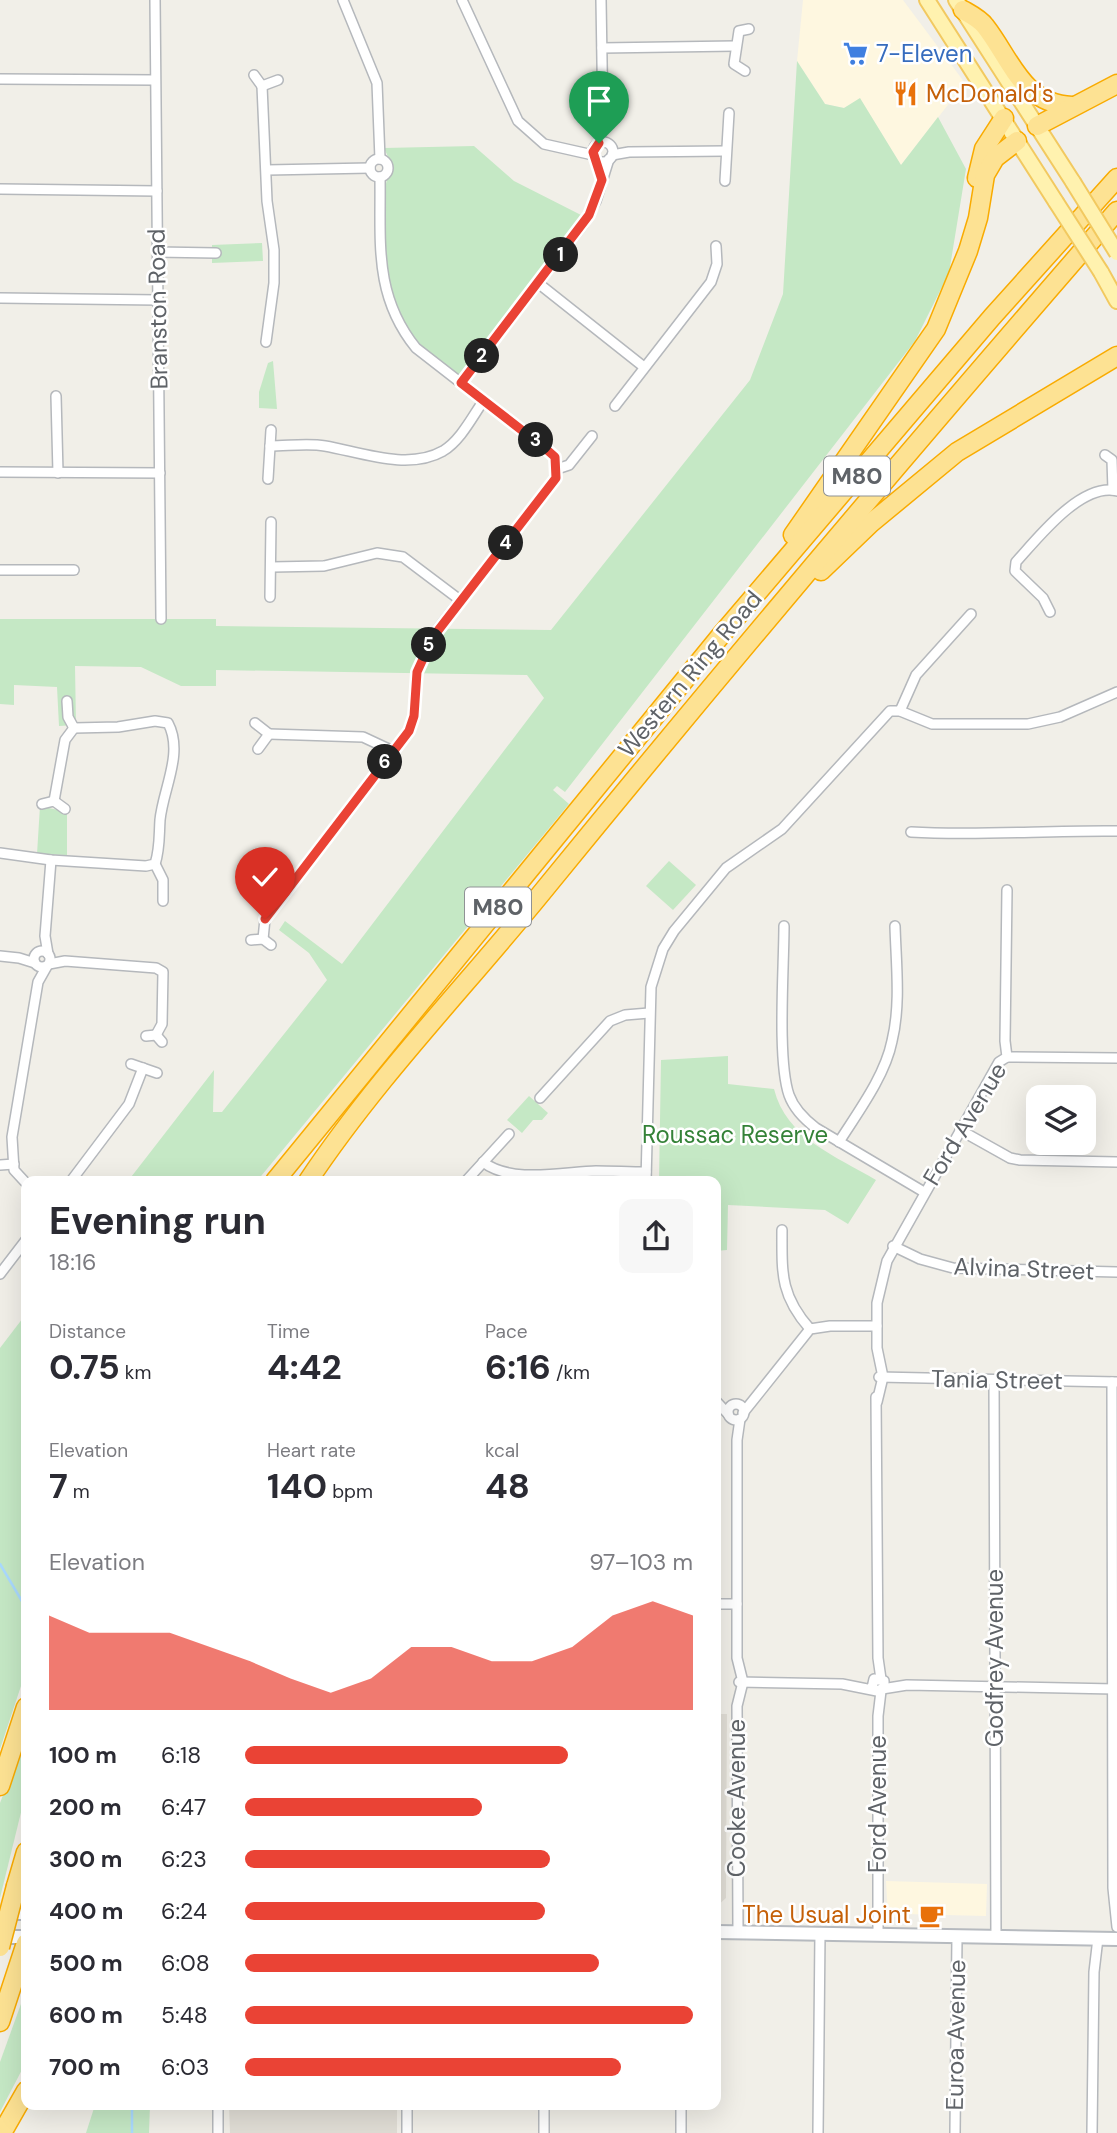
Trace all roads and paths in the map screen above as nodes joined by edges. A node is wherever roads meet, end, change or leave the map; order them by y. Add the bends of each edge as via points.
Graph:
1 (155, 0) edge
2 (343, 0) edge
3 (462, 0) edge
4 (601, 0) edge
5 (926, 0) edge
6 (960, 5) edge
7 (749, 29) dead end
8 (735, 46) junction
9 (602, 48) junction
10 (745, 71) dead end
11 (254, 75) dead end
12 (0, 79) edge
13 (156, 80) junction
14 (278, 80) dead end
15 (1117, 84) edge
16 (262, 86) junction
17 (1072, 106) junction
18 (729, 113) dead end
19 (1004, 118) junction
20 (1037, 126) junction
21 (1017, 141) junction
22 (603, 151) junction
23 (725, 151) junction
24 (380, 159) junction
25 (370, 168) junction
26 (267, 170) junction
27 (380, 177) junction
28 (1117, 178) edge
29 (725, 181) dead end
30 (0, 189) edge
31 (157, 191) junction
32 (1117, 211) edge
33 (716, 246) dead end
34 (968, 251) junction
35 (157, 252) junction
36 (216, 253) dead end
37 (1117, 253) edge
38 (538, 283) junction
39 (0, 298) edge
40 (158, 300) junction
41 (1117, 300) edge
42 (266, 342) dead end
43 (1117, 356) edge
44 (644, 367) junction
45 (1117, 368) edge
46 (1094, 373) junction
47 (461, 383) junction
48 (56, 396) dead end
49 (484, 400) junction
50 (615, 406) dead end
51 (271, 430) dead end
52 (592, 436) dead end
53 (270, 446) junction
54 (1105, 455) dead end
55 (557, 468) junction
56 (0, 472) edge
57 (58, 473) junction
58 (160, 473) junction
59 (268, 479) dead end
60 (1115, 490) edge
61 (271, 522) dead end
62 (272, 568) junction
63 (0, 570) edge
64 (74, 570) dead end
65 (270, 597) dead end
66 (460, 600) junction
67 (1050, 612) dead end
68 (971, 614) dead end
69 (161, 619) dead end
70 (722, 634) junction
71 (713, 682) junction
72 (1117, 692) edge
73 (67, 701) dead end
74 (900, 711) junction
75 (256, 723) dead end
76 (74, 728) junction
77 (269, 734) junction
78 (258, 749) dead end
79 (393, 751) junction
80 (54, 801) junction
81 (42, 804) dead end
82 (65, 808) dead end
83 (1117, 831) edge
84 (911, 832) dead end
85 (0, 853) edge
86 (51, 860) junction
87 (155, 864) junction
88 (1007, 890) dead end
89 (163, 901) dead end
90 (784, 926) dead end
91 (895, 926) dead end
92 (251, 940) dead end
93 (0, 956) edge
94 (42, 959) junction
95 (649, 1013) junction
96 (155, 1038) dead end
97 (1007, 1057) junction
98 (1117, 1058) edge
99 (131, 1064) dead end
100 (143, 1068) junction
101 (157, 1073) dead end
102 (540, 1098) dead end
103 (960, 1130) junction
104 (509, 1134) dead end
105 (839, 1142) junction
106 (483, 1162) junction
107 (1117, 1162) edge
108 (14, 1164) junction
109 (0, 1165) edge
110 (75, 1176) edge
111 (279, 1176) edge
112 (311, 1176) edge
113 (470, 1176) edge
114 (544, 1176) edge
115 (559, 1176) edge
116 (637, 1176) edge
117 (646, 1176) edge
118 (21, 1178) edge
119 (924, 1192) junction
120 (782, 1230) dead end
121 (893, 1246) junction
122 (21, 1247) edge
123 (1117, 1272) edge
124 (0, 1274) edge
125 (877, 1326) junction
126 (810, 1329) junction
127 (880, 1377) junction
128 (994, 1380) junction
129 (1114, 1382) edge
130 (721, 1403) edge
131 (736, 1412) junction
132 (721, 1604) edge
133 (737, 1604) junction
134 (740, 1682) junction
135 (877, 1684) junction
136 (995, 1687) junction
137 (1115, 1689) edge
138 (21, 1722) edge
139 (0, 1786) edge
140 (21, 1869) edge
141 (1115, 1899) edge
142 (0, 1913) edge
143 (21, 1913) edge
144 (1117, 1929) edge
145 (721, 1932) edge
146 (738, 1933) junction
147 (820, 1934) junction
148 (878, 1935) junction
149 (957, 1936) junction
150 (0, 1937) edge
151 (21, 1937) edge
152 (996, 1937) junction
153 (1102, 1939) edge
154 (0, 1947) edge
155 (21, 1961) edge
156 (0, 2022) edge
157 (21, 2100) edge
158 (218, 2110) edge
159 (407, 2110) edge
160 (544, 2110) edge
161 (681, 2110) edge
162 (2, 2133) edge
163 (218, 2133) edge
164 (407, 2133) edge
165 (544, 2133) edge
166 (681, 2133) edge
167 (818, 2133) edge
168 (955, 2133) edge
169 (1092, 2133) edge

1 - 13 street, Branston Road
2 - 24 street via 377,83
3 - 22 street via 517,121 544,144 577,152
4 - 9 street
5 - 19 main road
6 - 17 highway via 983,23 1029,89 1047,102
6 - 20 main road
7 - 8 street via 739,31
8 - 9 street
8 - 10 street via 734,64
9 - 22 street
11 - 16 street
12 - 13 street
13 - 31 street, Branston Road
14 - 16 street
15 - 17 highway
16 - 26 street
17 - 20 highway
18 - 23 street
19 - 21 main road
19 - 34 highway via 981,157
20 - 21 main road
20 - 37 main road, bridge
21 - 34 highway via 995,158 985,175
21 - 41 main road, bridge
22 - 23 street
22 - 38 street via 602,180 589,215
23 - 29 street
24 - 25 street
24 - 27 street via 388,166
25 - 26 street
25 - 27 street
26 - 42 street via 274,283
27 - 47 street via 382,273 391,310 416,348
28 - 70 highway, Western Ring Road / M80
30 - 31 street
31 - 35 street, Branston Road
32 - 71 highway, Western Ring Road / M80
33 - 44 street via 711,282
34 - 70 highway via 944,315 928,343
35 - 36 street
35 - 40 street, Branston Road
38 - 44 street
38 - 47 street
39 - 40 street
40 - 58 street, Branston Road
43 - 46 highway
44 - 50 street
45 - 46 highway
46 - 71 highway via 957,452 919,481 794,596
47 - 49 street
48 - 57 street
49 - 53 street via 455,440 442,452 425,457 368,458 324,446
49 - 55 street via 555,457
51 - 53 street
52 - 55 street via 569,465
53 - 59 street
54 - 60 street via 1112,460
55 - 66 street via 556,478
56 - 57 street
57 - 58 street
58 - 69 street, Branston Road
60 - 67 street via 1101,490 1061,514 1016,562 1014,568 1043,597
61 - 62 street
62 - 65 street
62 - 66 street via 324,566 377,553 403,557
63 - 64 street
66 - 79 street via 425,651 417,672 414,716
68 - 74 street via 916,675
70 - 111 highway, Western Ring Road / M80
71 - 112 highway, Western Ring Road / M80 via 342,1130
72 - 74 street via 1060,718 1028,724 932,724
73 - 76 street
74 - 95 street via 886,713 782,829 726,868 694,905 663,949 651,987
75 - 77 street
76 - 80 street via 65,740
76 - 87 street via 155,720 168,723 172,761
77 - 78 street
77 - 79 street via 363,737
79 - 92 street via 265,919 267,942
80 - 81 street
80 - 82 street
83 - 84 street
85 - 86 street
86 - 87 street
86 - 94 street
87 - 89 street via 163,880
88 - 97 street, Ford Avenue
90 - 105 street via 786,1087 805,1121
91 - 105 street via 892,1044
93 - 94 street
94 - 96 street via 163,972 162,1024
94 - 108 street via 12,1137
95 - 102 street via 610,1021
95 - 117 street
97 - 98 street
97 - 103 street, Ford Avenue via 999,1062
99 - 100 street
100 - 101 street
100 - 110 street via 129,1104
103 - 107 street via 1010,1158
103 - 119 street, Ford Avenue
104 - 106 street
105 - 119 street
106 - 113 street
106 - 114 street via 498,1170
108 - 109 street
108 - 118 street
115 - 116 street via 592,1171
119 - 121 street, Ford Avenue
120 - 126 street via 785,1291
121 - 123 street, Alvina Street via 953,1268
121 - 125 street, Ford Avenue via 879,1289
122 - 124 street
125 - 126 street
125 - 127 street, Ford Avenue via 874,1365
126 - 131 street via 756,1395
127 - 128 street, Tania Street
127 - 135 street, Ford Avenue via 875,1392
128 - 129 street, Tania Street
128 - 136 street, Godfrey Avenue
129 - 137 street
130 - 131 street
131 - 133 street, Cooke Avenue
132 - 133 street
133 - 134 street, Cooke Avenue
134 - 135 street
134 - 146 street, Cooke Avenue via 735,1697
135 - 136 street
135 - 148 street, Ford Avenue
136 - 137 street
136 - 152 street, Godfrey Avenue
137 - 141 street
138 - 139 highway
140 - 154 highway, bridge
141 - 144 street
142 - 143 street
144 - 153 street
145 - 146 street
146 - 147 street
147 - 148 street
147 - 167 street
148 - 149 street
149 - 152 street
149 - 168 street, Euroa Avenue
150 - 151 street
152 - 153 street
153 - 169 street via 1094,1972
155 - 156 highway
157 - 162 highway
158 - 163 street
159 - 164 street
160 - 165 street
161 - 166 street

